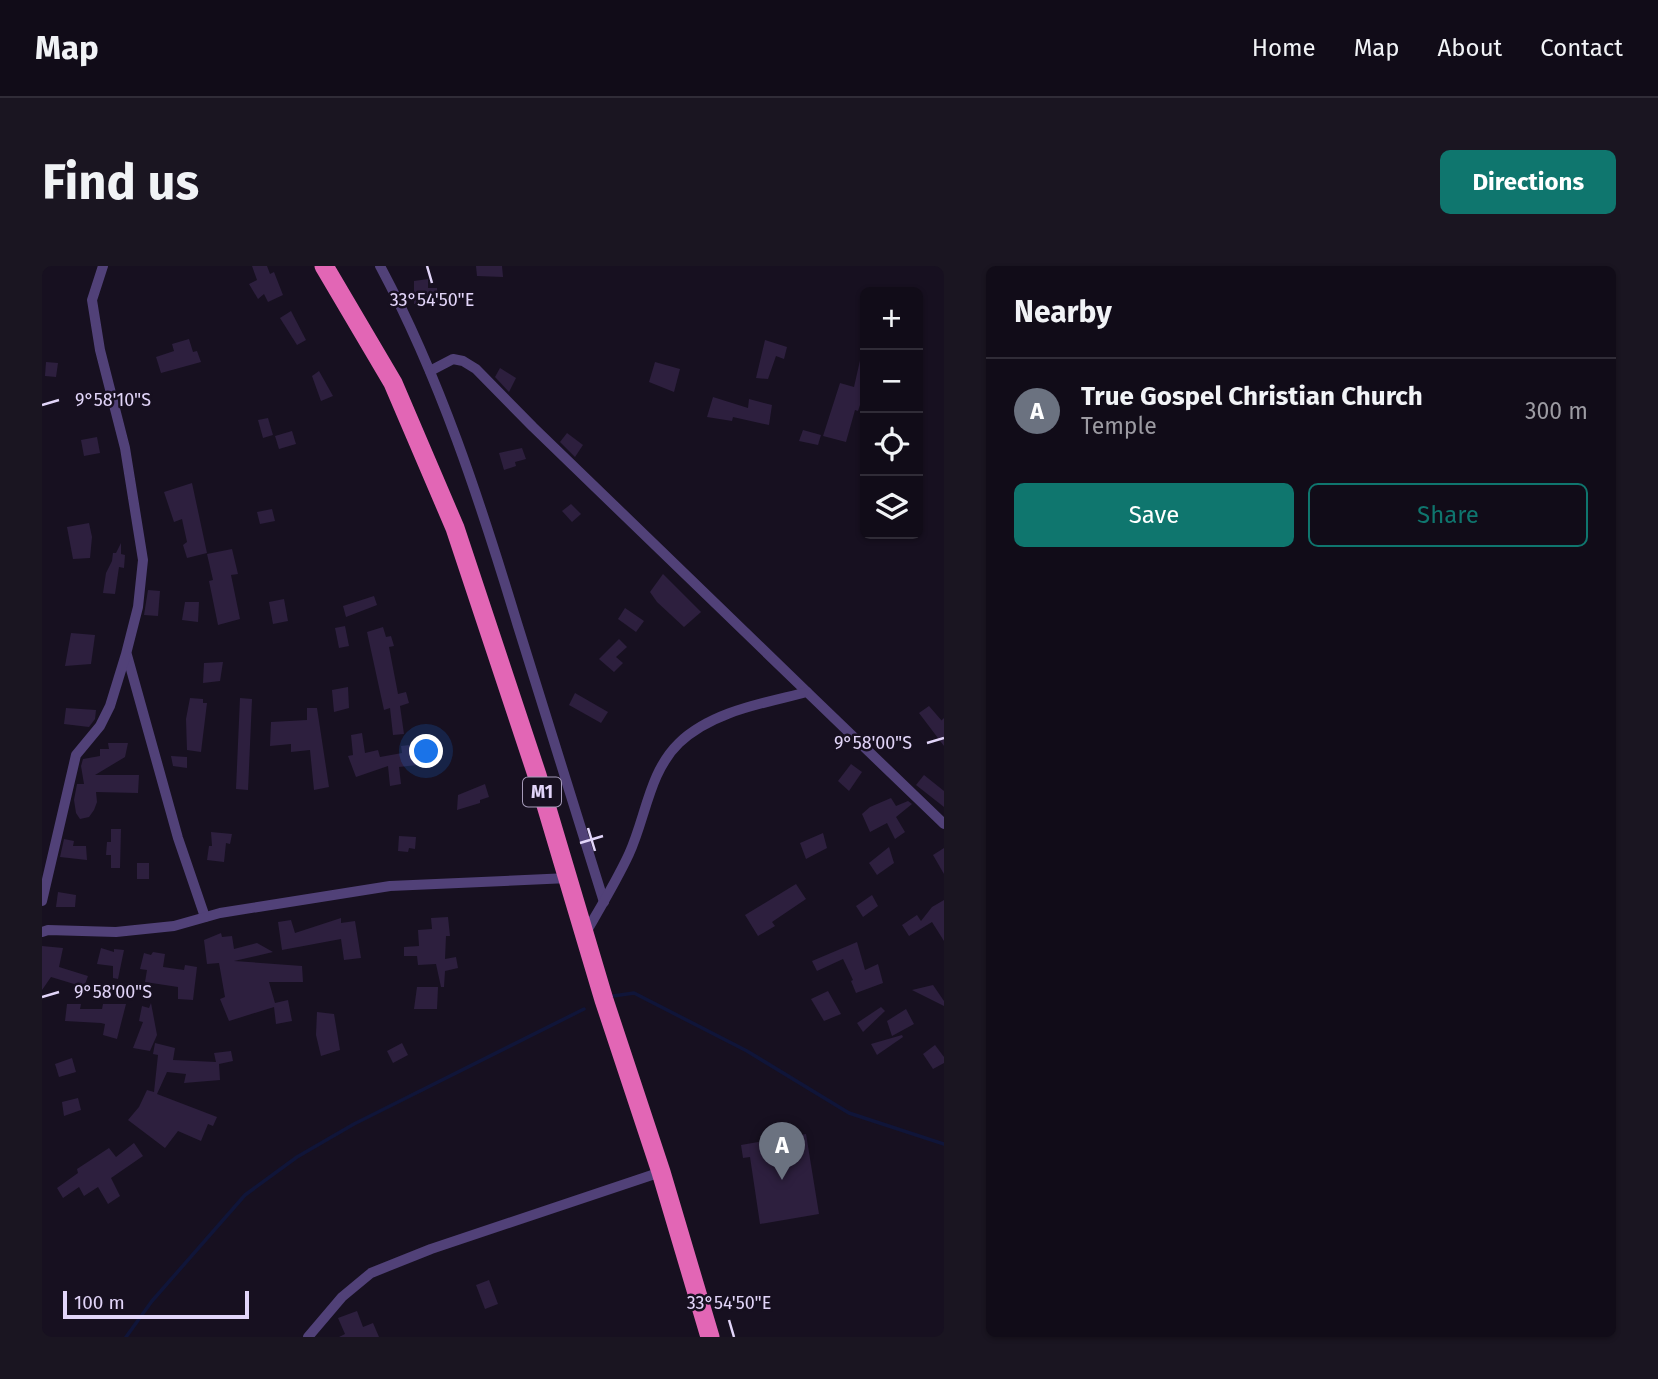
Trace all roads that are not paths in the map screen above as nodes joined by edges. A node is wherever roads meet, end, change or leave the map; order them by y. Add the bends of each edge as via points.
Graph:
1 (103, 266) edge
2 (324, 266) edge
3 (380, 266) edge
4 (430, 371) junction
5 (127, 654) junction
6 (807, 692) junction
7 (944, 824) edge
8 (569, 878) junction
9 (42, 901) edge
10 (604, 902) junction
11 (205, 917) junction
12 (42, 932) edge
13 (585, 934) junction
14 (661, 1172) junction
15 (308, 1337) edge
16 (710, 1337) edge

1 - 5 street via 92,300 125,448 142,560
2 - 8 highway, M1 via 393,383 455,528
3 - 4 street
4 - 6 street via 453,359 476,369
4 - 10 street via 488,528
5 - 9 street via 100,726 76,755
5 - 11 street
6 - 7 street
6 - 10 street via 712,722 680,742 661,765 629,853
8 - 11 street via 390,886
8 - 13 highway, M1
10 - 13 street
11 - 12 street via 174,926 116,932
13 - 14 highway, M1
14 - 15 street via 371,1273 341,1297
14 - 16 highway, M1

